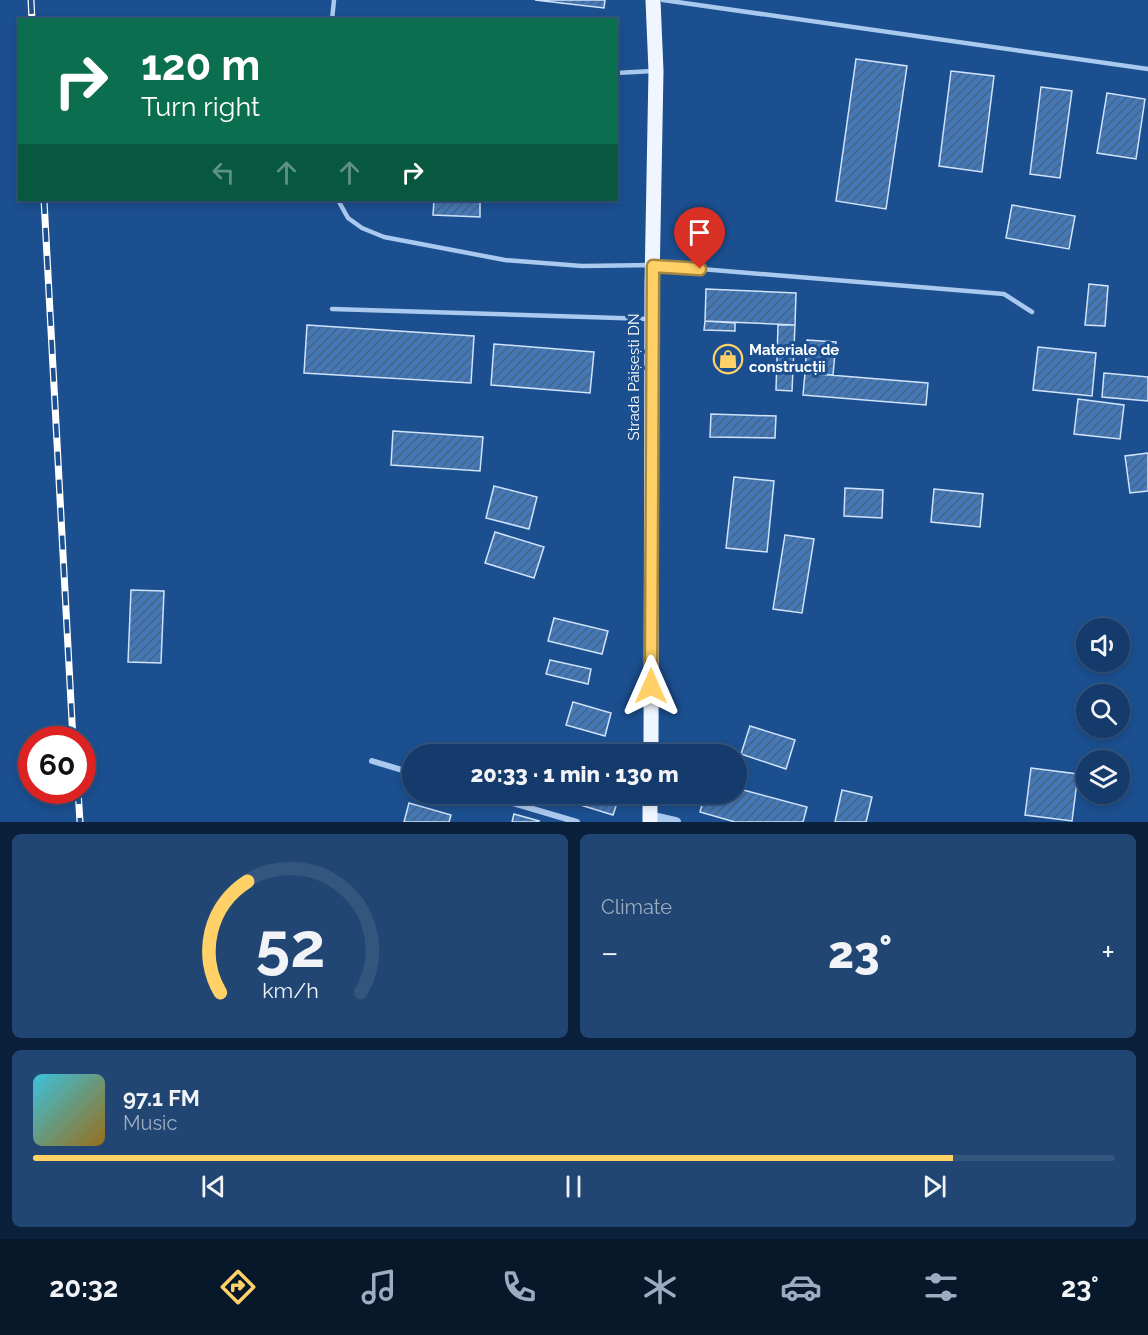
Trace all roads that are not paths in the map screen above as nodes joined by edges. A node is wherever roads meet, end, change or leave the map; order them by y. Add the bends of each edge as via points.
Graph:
1 (334, 0) edge
2 (653, 0) edge
3 (663, 0) edge
4 (332, 18) edge
5 (1148, 69) edge
6 (656, 71) junction
7 (618, 73) edge
8 (339, 201) edge
9 (653, 266) junction
10 (332, 309) dead end
11 (1032, 312) dead end
12 (652, 319) junction
13 (651, 744) edge
14 (372, 761) dead end
15 (402, 770) edge
16 (516, 804) edge
17 (651, 804) edge
18 (650, 819) edge
19 (577, 822) edge
20 (676, 822) edge

1 - 4 lane
2 - 6 main road, Strada Păișești DN
3 - 5 lane
6 - 7 lane
6 - 9 main road, Strada Păișești DN
8 - 9 lane via 348,218 384,237 505,260
9 - 11 lane via 1004,294
9 - 12 main road, Strada Păișești DN
10 - 12 lane
12 - 13 main road, Strada Păișești DN
14 - 15 street
16 - 19 street
17 - 18 main road
18 - 20 street

